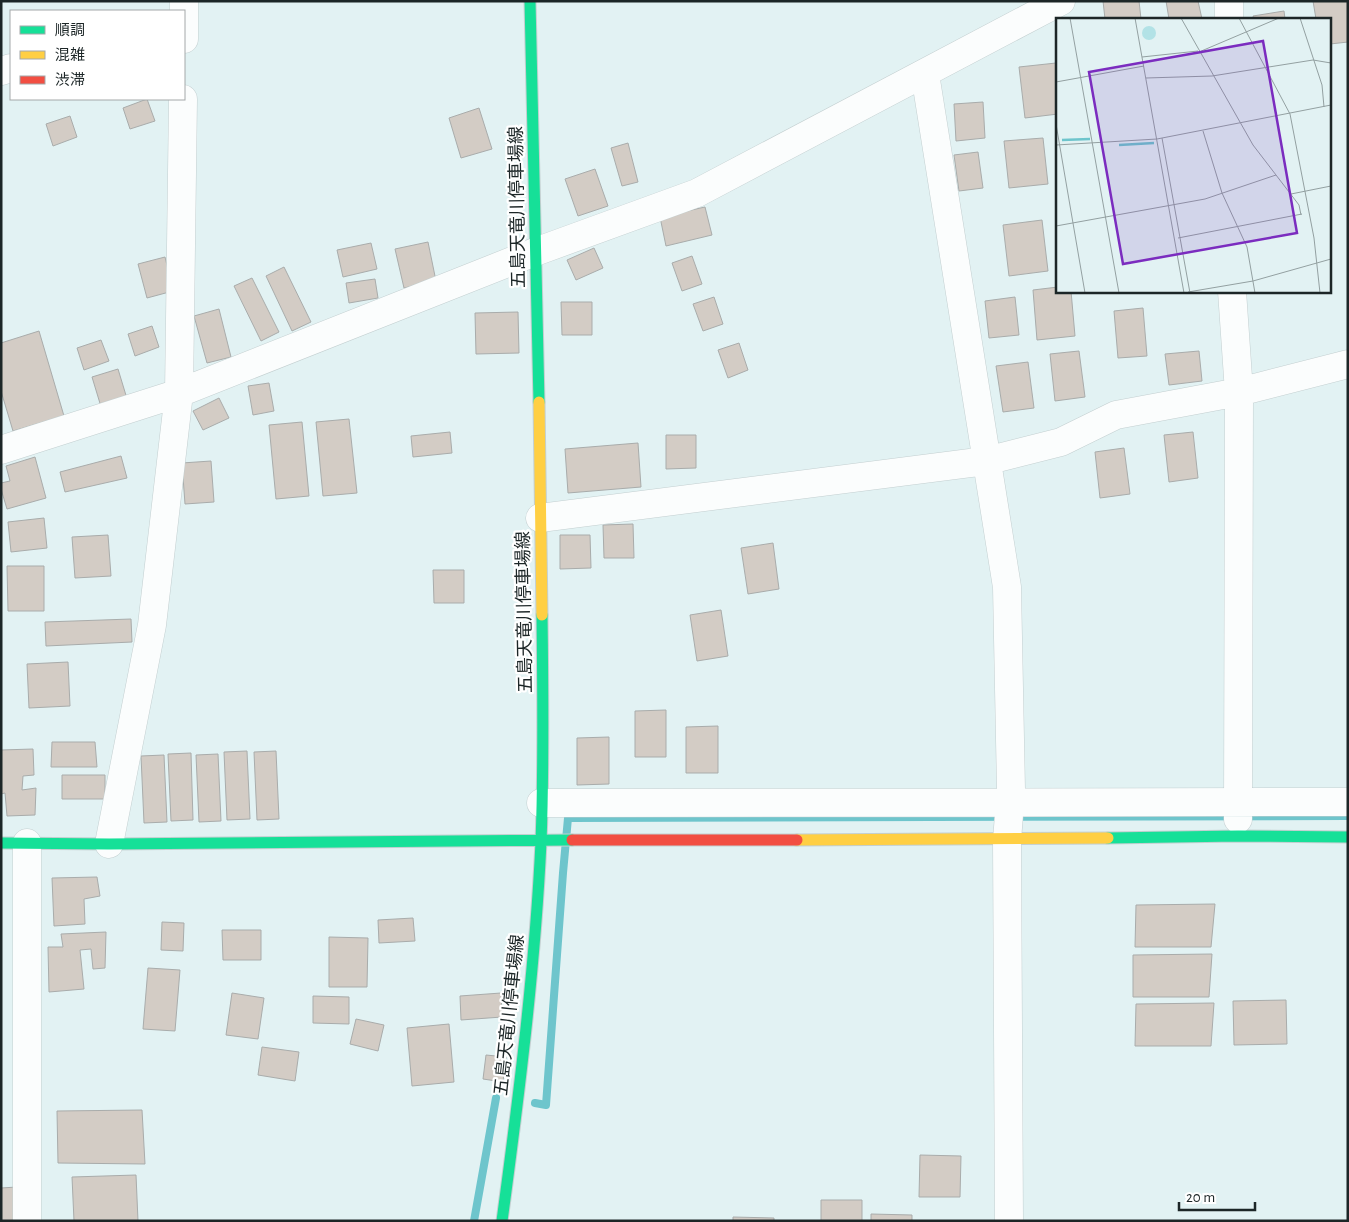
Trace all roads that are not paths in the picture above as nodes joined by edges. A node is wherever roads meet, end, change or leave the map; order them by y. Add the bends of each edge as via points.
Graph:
1 (530, 1) edge
2 (1061, 1) edge
3 (1229, 1) edge
4 (186, 5) edge
5 (1229, 18) edge
6 (185, 22) edge
7 (925, 74) junction
8 (183, 100) edge
9 (535, 252) junction
10 (1232, 292) edge
11 (1348, 364) edge
12 (1239, 392) junction
13 (179, 393) junction
14 (1, 450) edge
15 (986, 461) junction
16 (540, 518) junction
17 (1238, 802) junction
18 (1348, 802) edge
19 (541, 803) junction
20 (1010, 804) junction
21 (1238, 836) junction
22 (1348, 837) edge
23 (541, 840) junction
24 (1007, 840) junction
25 (14, 843) edge
26 (108, 844) junction
27 (27, 1221) edge
28 (502, 1221) edge
29 (1009, 1221) edge

1 - 9 street, 五島天竜川停車場線
2 - 7 street
3 - 5 street
4 - 6 street
7 - 9 street via 697,193
7 - 15 street
8 - 13 street
9 - 13 street
9 - 16 street, 五島天竜川停車場線
10 - 12 street
11 - 12 street
12 - 15 street via 1116,414 1061,442
12 - 17 street
13 - 14 street
13 - 26 street via 152,625
15 - 16 street
15 - 20 street via 1007,587
16 - 19 street, 五島天竜川停車場線
17 - 18 street
17 - 20 street
17 - 21 street
19 - 20 street
19 - 23 street, 五島天竜川停車場線
20 - 24 street
21 - 22 street
21 - 24 street
23 - 24 street
23 - 26 street
23 - 28 street, 五島天竜川停車場線 via 534,955
24 - 29 street
25 - 26 street
25 - 27 street

